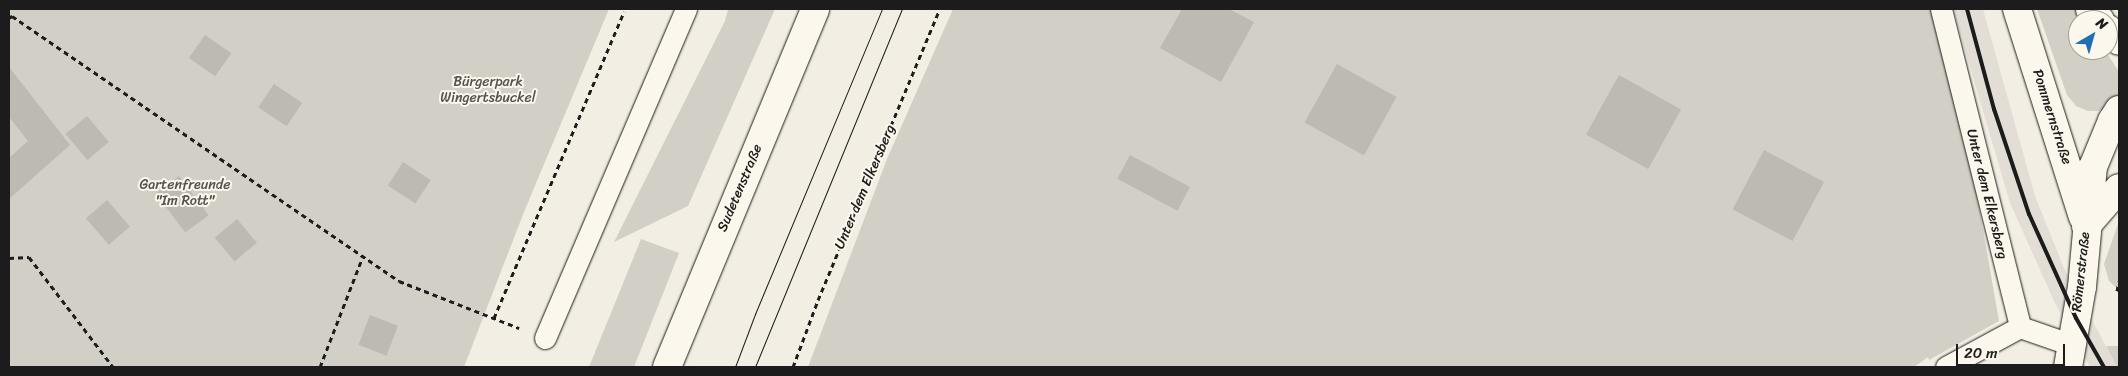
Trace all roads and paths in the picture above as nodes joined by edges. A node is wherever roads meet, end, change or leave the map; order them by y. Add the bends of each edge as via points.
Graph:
1 (686, 9) edge
2 (815, 9) edge
3 (940, 9) edge
4 (1941, 9) edge
5 (2017, 9) edge
6 (624, 11) dead end
7 (9, 18) edge
8 (2119, 110) edge
9 (2119, 188) edge
10 (2086, 226) junction
11 (363, 256) junction
12 (9, 258) edge
13 (2119, 282) edge
14 (2116, 291) dead end
15 (494, 318) junction
16 (2020, 327) junction
17 (546, 338) joint
18 (2070, 356) edge
19 (113, 367) edge
20 (320, 367) edge
21 (666, 367) edge
22 (794, 367) edge
23 (1946, 367) edge

1 - 17 lane
2 - 21 street, Sudetenstraße
3 - 22 path, Unter dem Elkersberg via 818,300
4 - 16 lane, Unter dem Elkersberg
5 - 10 street, Pommernstraße
6 - 15 path
7 - 11 path via 12,16 20,21
8 - 10 street via 2093,167
9 - 10 street, Römerstraße
10 - 18 street, Römerstraße via 2082,287
11 - 15 path via 399,281
11 - 20 path
12 - 19 path via 29,257
13 - 14 path
15 - 17 path
16 - 18 lane
16 - 23 lane

